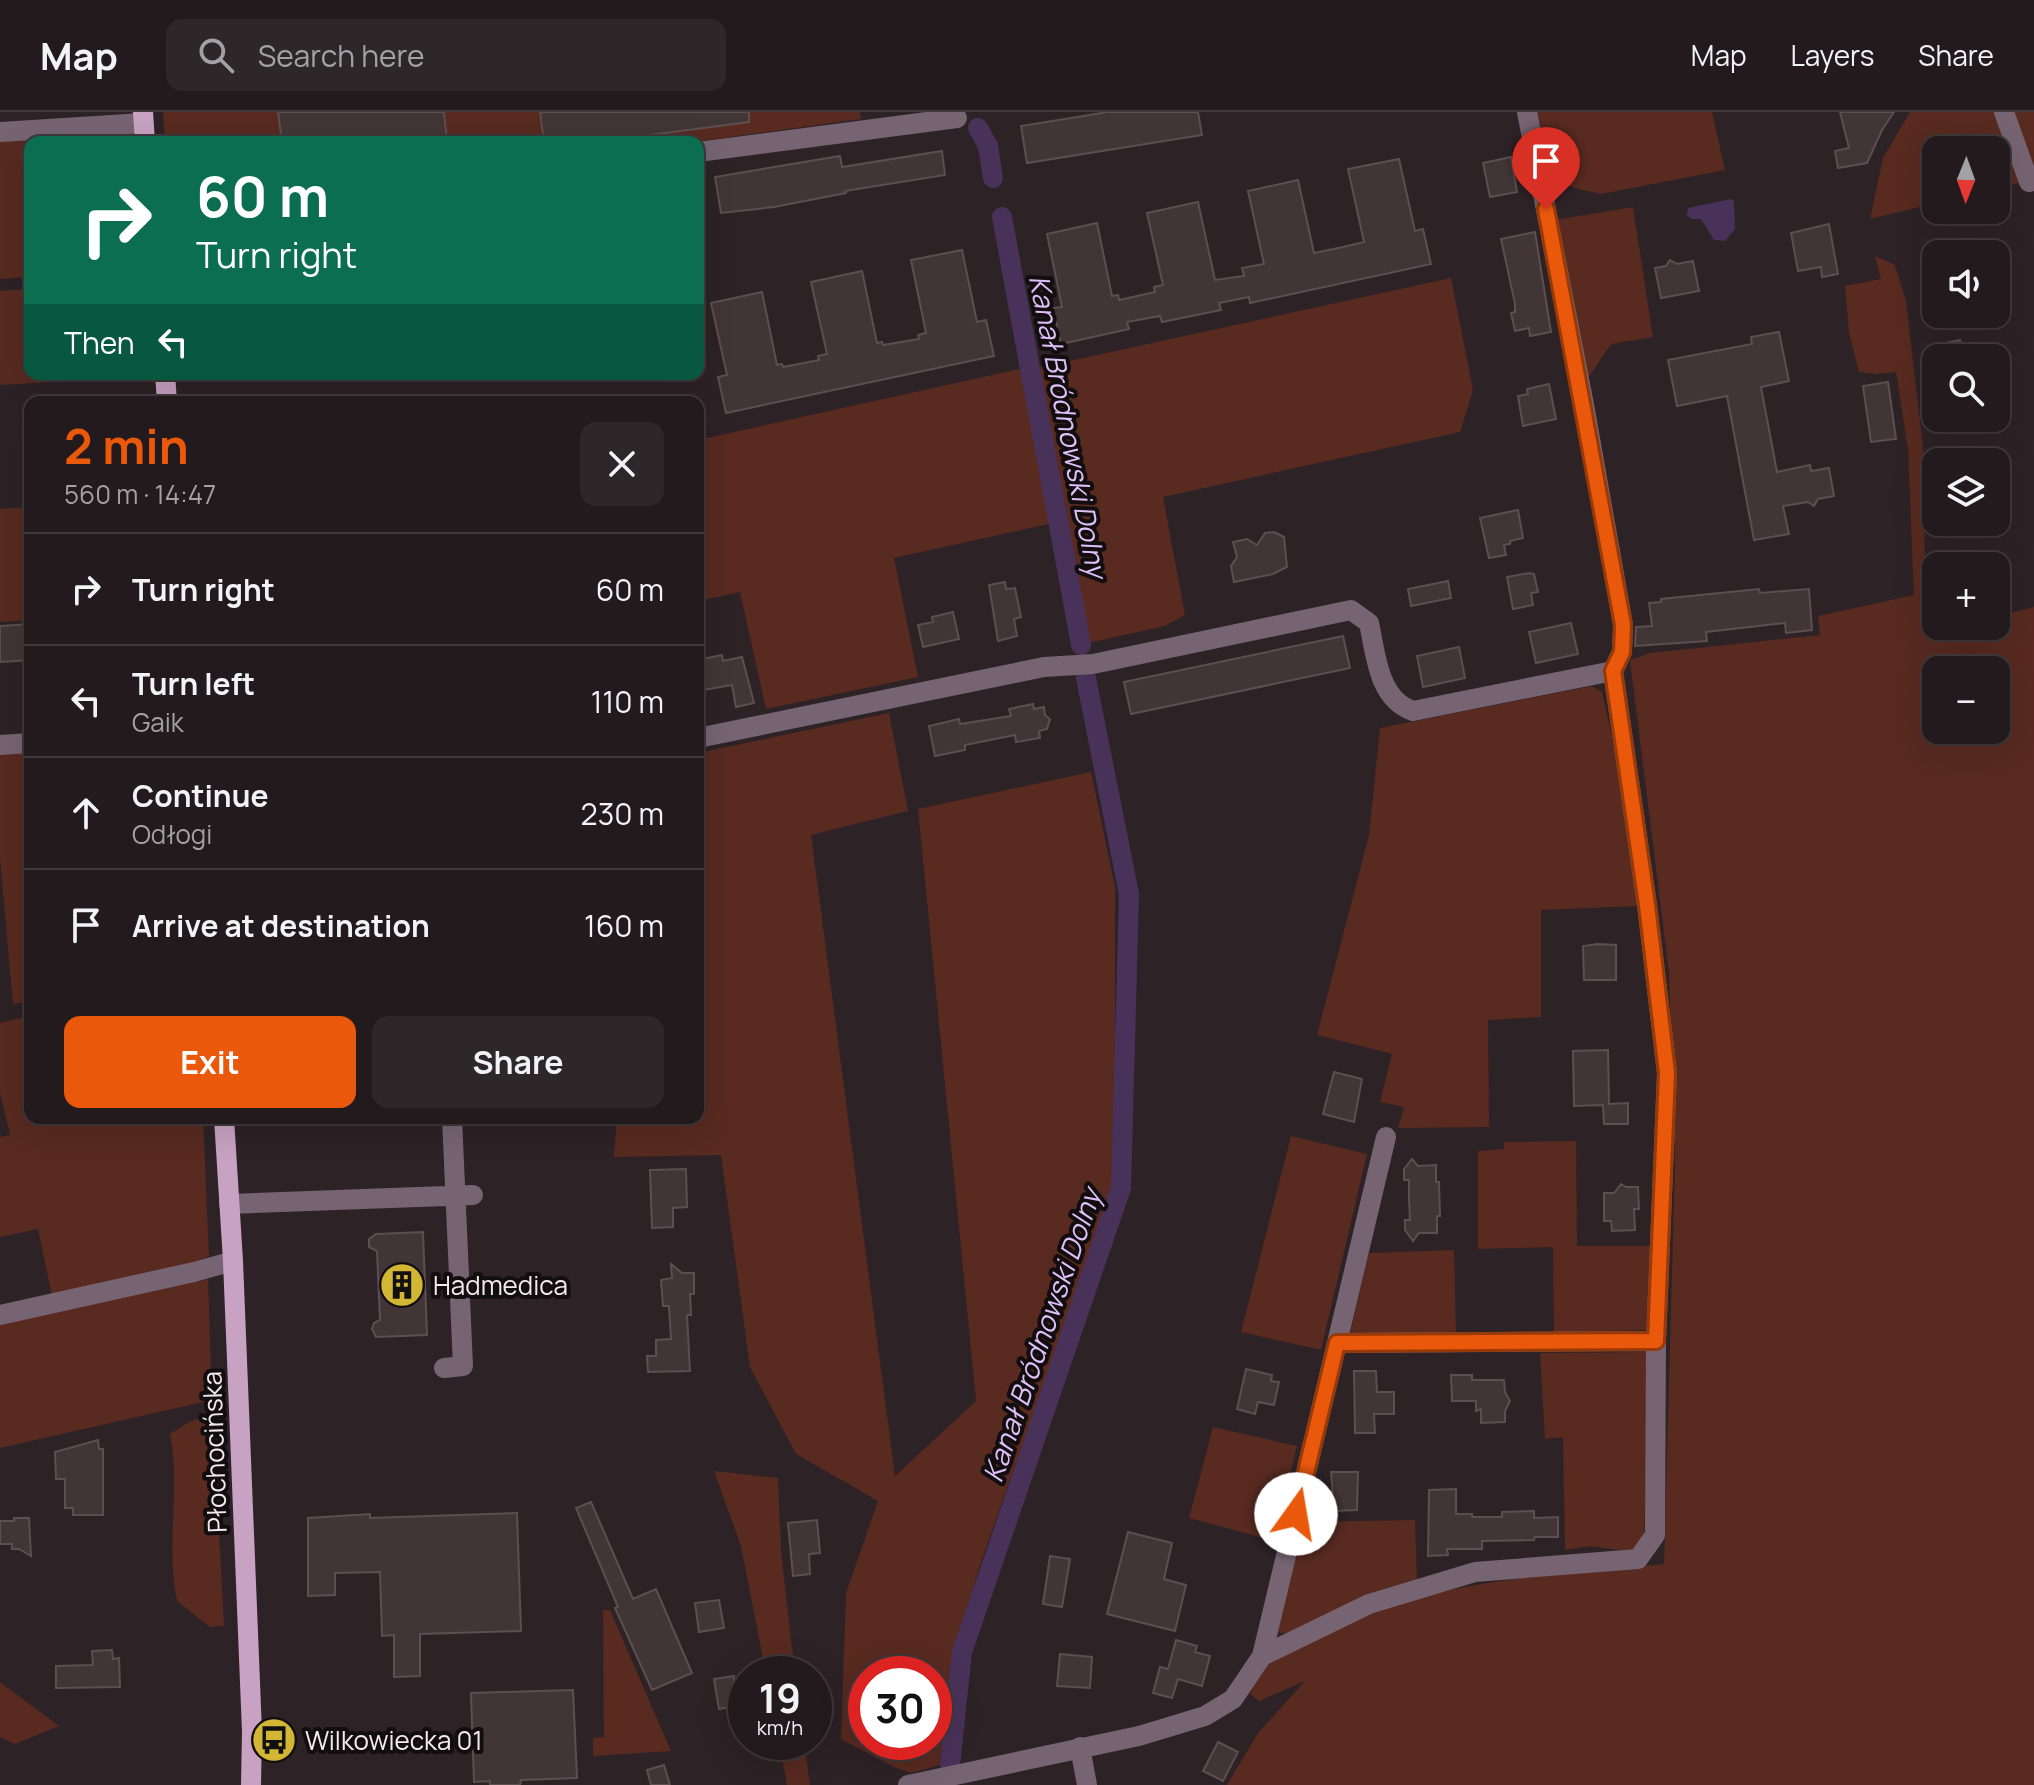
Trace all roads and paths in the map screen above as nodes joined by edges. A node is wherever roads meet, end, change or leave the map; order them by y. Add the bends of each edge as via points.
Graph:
1 (1527, 112) edge
2 (2004, 112) edge
3 (957, 118) dead end
4 (144, 126) edge
5 (0, 132) edge
6 (704, 151) edge
7 (2029, 182) dead end
8 (1613, 671) junction
9 (704, 737) edge
10 (24, 743) edge
11 (0, 745) edge
12 (224, 1124) edge
13 (453, 1124) edge
14 (1386, 1137) dead end
15 (464, 1196) junction
16 (229, 1204) junction
17 (233, 1261) junction
18 (0, 1315) edge
19 (1656, 1341) junction
20 (1337, 1343) junction
21 (444, 1368) dead end
22 (1262, 1656) junction
23 (1080, 1747) junction
24 (251, 1785) edge
25 (908, 1785) edge
26 (1087, 1785) edge

1 - 8 street via 1623,625 1622,652
2 - 7 street
3 - 6 street
4 - 5 street
8 - 9 street via 1413,711 1399,706 1384,686 1369,623 1351,610
8 - 19 street via 1667,1073
10 - 11 street
12 - 16 main road, Płochocińska
13 - 15 street
14 - 20 street
15 - 16 street
15 - 21 street via 463,1366
16 - 17 main road, Płochocińska
17 - 18 street
17 - 24 main road, Płochocińska
19 - 20 street
19 - 22 street via 1655,1535 1638,1559 1475,1572 1369,1604
20 - 22 street
22 - 23 street via 1233,1699 1205,1716
23 - 25 street
23 - 26 street

